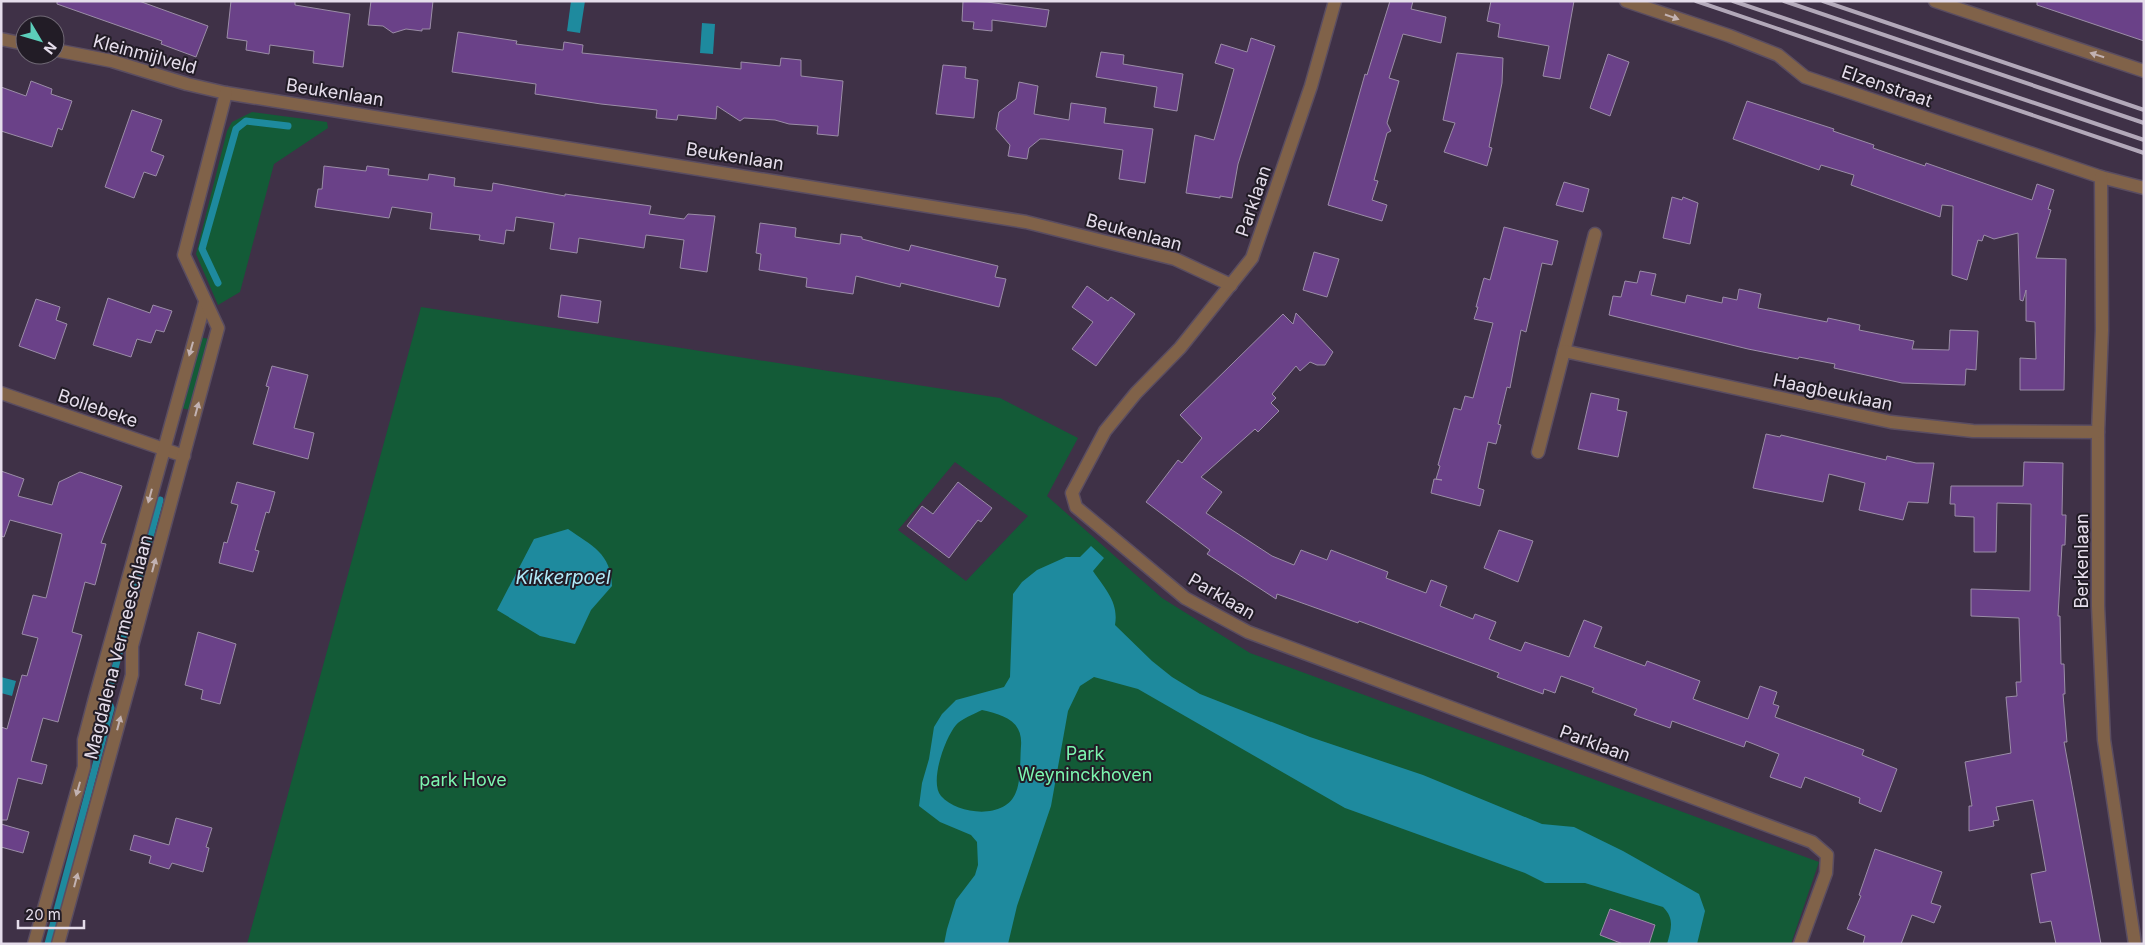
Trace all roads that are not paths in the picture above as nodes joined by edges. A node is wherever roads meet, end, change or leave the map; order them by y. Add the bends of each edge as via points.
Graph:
1 (1335, 1) edge
2 (1626, 1) edge
3 (1935, 1) edge
4 (1, 39) edge
5 (15, 42) edge
6 (65, 52) edge
7 (2144, 71) edge
8 (226, 93) junction
9 (2101, 176) junction
10 (2144, 188) edge
11 (1595, 234) dead end
12 (1232, 285) junction
13 (205, 302) junction
14 (1564, 351) junction
15 (1, 393) edge
16 (2098, 432) junction
17 (163, 449) junction
18 (1538, 452) dead end
19 (184, 456) junction
20 (34, 944) edge
21 (58, 944) edge
22 (1800, 944) edge
23 (2135, 944) edge

1 - 12 street, Parklaan via 1311,86 1252,258
2 -> 9 street, Elzenstraat via 1778,56 1805,77
7 -> 3 street
4 - 5 street
6 - 8 street, Kleinmijlveld via 112,61
8 - 12 street, Beukenlaan via 1026,222 1174,259
8 - 13 street, Magdalena Vermeeschlaan via 184,255
9 - 10 street, Elzenstraat
9 - 16 street, Berkenlaan via 2102,330
11 - 14 street
12 - 22 street, Parklaan via 1105,431 1072,493 1076,507 1185,598 1248,632 1812,842 1827,855 1826,873
13 -> 17 street, Magdalena Vermeeschlaan
19 -> 13 street, Magdalena Vermeeschlaan via 218,328
14 - 16 street, Haagbeuklaan via 1891,422 1973,432
14 - 18 street
15 - 17 street, Bollebeke
16 - 23 street, Berkenlaan via 2098,606 2104,740
17 - 19 street, Bollebeke
17 -> 20 street, Magdalena Vermeeschlaan via 84,740 84,767
21 -> 19 street, Magdalena Vermeeschlaan via 132,675 132,646

